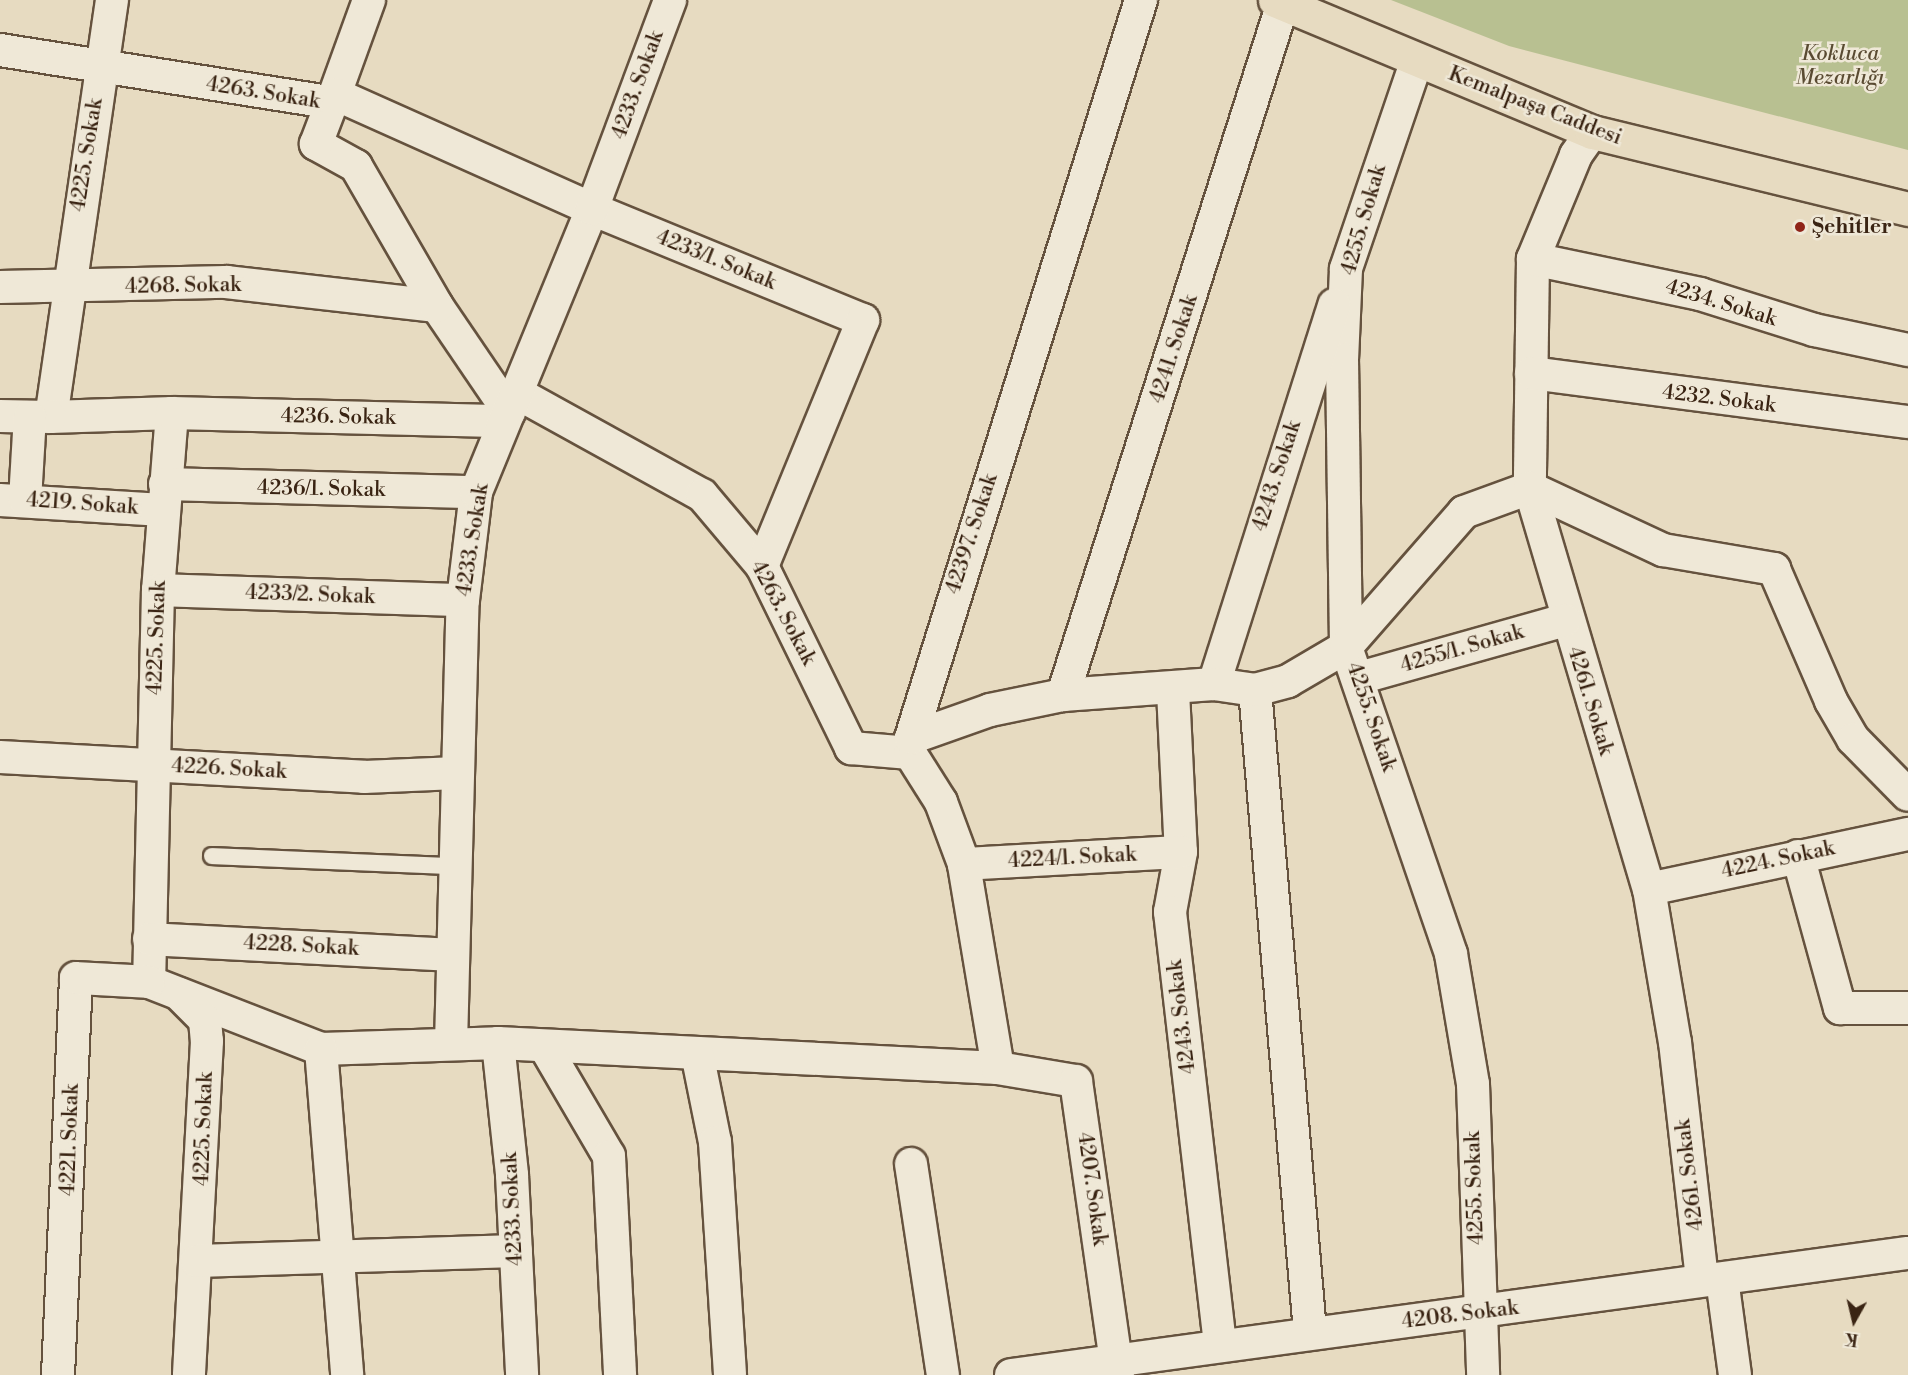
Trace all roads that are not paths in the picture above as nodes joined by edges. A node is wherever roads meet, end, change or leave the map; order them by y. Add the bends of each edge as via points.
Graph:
1 (112, 0) edge
2 (369, 0) edge
3 (670, 0) edge
4 (1141, 0) edge
5 (1279, 2) edge
6 (0, 50) edge
7 (1417, 60) junction
8 (101, 69) junction
9 (332, 98) junction
10 (1592, 132) junction
11 (592, 209) junction
12 (1908, 209) edge
13 (1533, 259) junction
14 (1346, 269) junction
15 (0, 287) edge
16 (66, 290) junction
17 (437, 306) junction
18 (1908, 350) edge
19 (1531, 373) junction
20 (510, 409) junction
21 (172, 413) junction
22 (27, 417) edge
23 (1908, 422) edge
24 (1530, 488) junction
25 (477, 492) junction
26 (164, 497) junction
27 (12, 500) edge
28 (762, 566) junction
29 (158, 590) junction
30 (463, 600) junction
31 (1565, 620) junction
32 (1346, 647) junction
33 (1359, 678) junction
34 (1214, 684) junction
35 (1255, 690) junction
36 (1173, 691) junction
37 (1063, 694) junction
38 (910, 745) junction
39 (0, 757) edge
40 (152, 764) junction
41 (457, 773) junction
42 (1908, 795) edge
43 (1908, 834) edge
44 (1181, 852) junction
45 (212, 856) dead end
46 (1798, 856) junction
47 (964, 864) junction
48 (452, 866) junction
49 (1649, 889) junction
50 (150, 939) junction
51 (452, 955) junction
52 (149, 982) junction
53 (178, 994) junction
54 (1908, 1008) edge
55 (498, 1043) junction
56 (451, 1044) junction
57 (546, 1047) junction
58 (321, 1049) junction
59 (697, 1053) junction
60 (998, 1068) junction
61 (911, 1164) dead end
62 (516, 1251) junction
63 (1908, 1253) edge
64 (337, 1260) junction
65 (197, 1261) junction
66 (1712, 1279) junction
67 (1479, 1314) junction
68 (1310, 1331) junction
69 (1220, 1343) junction
70 (1118, 1368) edge
71 (58, 1375) edge
72 (189, 1375) edge
73 (346, 1375) edge
74 (522, 1375) edge
75 (620, 1375) edge
76 (730, 1375) edge
77 (943, 1375) edge
78 (1011, 1375) edge
79 (1484, 1375) edge
80 (1735, 1375) edge

1 - 8 street, 4225. Sokak
2 - 9 street
3 - 11 street, 4233. Sokak
4 - 38 street, 42397. Sokak
5 - 7 main road, Kemalpaşa Caddesi
5 - 37 street, 4241. Sokak
6 - 8 street, 4263. Sokak
7 - 10 main road, Kemalpaşa Caddesi
7 - 14 street, 4255. Sokak
8 - 9 street, 4263. Sokak
8 - 16 street, 4225. Sokak
9 - 11 street, 4233/1. Sokak
9 - 17 street, 4263. Sokak via 316,144 356,166
10 - 12 main road, Kemalpaşa Caddesi
10 - 13 street, 4261. Sokak via 1576,155
11 - 20 street, 4233. Sokak
11 - 28 street, 4233/1. Sokak via 863,320
13 - 18 street, 4234. Sokak via 1700,294 1814,330
13 - 19 street, 4261. Sokak
14 - 32 street, 4255. Sokak via 1342,359
14 - 34 street, 4243. Sokak via 1274,481
15 - 16 street, 4268. Sokak
16 - 17 street, 4268. Sokak via 226,282
16 - 22 street, 4225. Sokak
17 - 20 street, 4263. Sokak
19 - 23 street, 4232. Sokak
19 - 24 street, 4261. Sokak
20 - 21 street, 4236. Sokak
20 - 25 street, 4233. Sokak
20 - 28 street, 4263. Sokak via 702,495
21 - 22 street
21 - 26 street, 4225. Sokak
22 - 27 street, 4225. Sokak
24 - 31 street, 4261. Sokak
24 - 32 street via 1464,512
24 - 42 street via 1663,550 1774,569 1853,739
25 - 26 street, 4236/1. Sokak
25 - 30 street, 4233. Sokak
26 - 27 street, 4219. Sokak
26 - 29 street, 4225. Sokak
28 - 38 street, 4263. Sokak via 851,748
29 - 30 street, 4233/2. Sokak
29 - 40 street, 4225. Sokak
30 - 41 street, 4233. Sokak
31 - 33 street, 4255/1. Sokak
31 - 49 street, 4261. Sokak
32 - 33 street, 4255. Sokak
32 - 35 street via 1288,681
33 - 67 street, 4255. Sokak via 1451,954 1473,1084
34 - 35 street
34 - 36 street
35 - 68 street
36 - 37 street
36 - 44 street, 4243. Sokak
37 - 38 street via 990,710
38 - 47 street via 941,802
39 - 40 street, 4226. Sokak
40 - 41 street, 4226. Sokak via 364,777
40 - 50 street, 4225. Sokak
41 - 48 street, 4233. Sokak
43 - 46 street, 4224. Sokak
44 - 47 street, 4224/1. Sokak
44 - 69 street, 4243. Sokak via 1170,912
45 - 48 lane
46 - 49 street, 4224. Sokak
46 - 54 street via 1840,1008
47 - 60 street
48 - 51 street, 4233. Sokak
49 - 66 street, 4261. Sokak
50 - 51 street, 4228. Sokak
50 - 52 street, 4225. Sokak
51 - 56 street, 4233. Sokak
52 - 53 street, 4225. Sokak
52 - 71 street, 4221. Sokak via 76,978
53 - 58 street
53 - 65 street, 4225. Sokak via 205,1020 207,1041
55 - 56 street
55 - 57 street
55 - 62 street, 4233. Sokak
56 - 58 street
57 - 59 street
57 - 75 street via 609,1156
58 - 64 street
59 - 60 street
59 - 76 street via 715,1142
60 - 70 street, 4207. Sokak via 1076,1081
61 - 77 street
62 - 64 street
62 - 74 street, 4233. Sokak
63 - 66 street, 4208. Sokak
64 - 65 street
64 - 73 street
65 - 72 street, 4225. Sokak
66 - 67 street, 4208. Sokak
66 - 80 street, 4261. Sokak
67 - 68 street, 4208. Sokak
67 - 79 street, 4255. Sokak
68 - 69 street, 4208. Sokak
69 - 70 street, 4208. Sokak
70 - 78 street, 4208. Sokak

